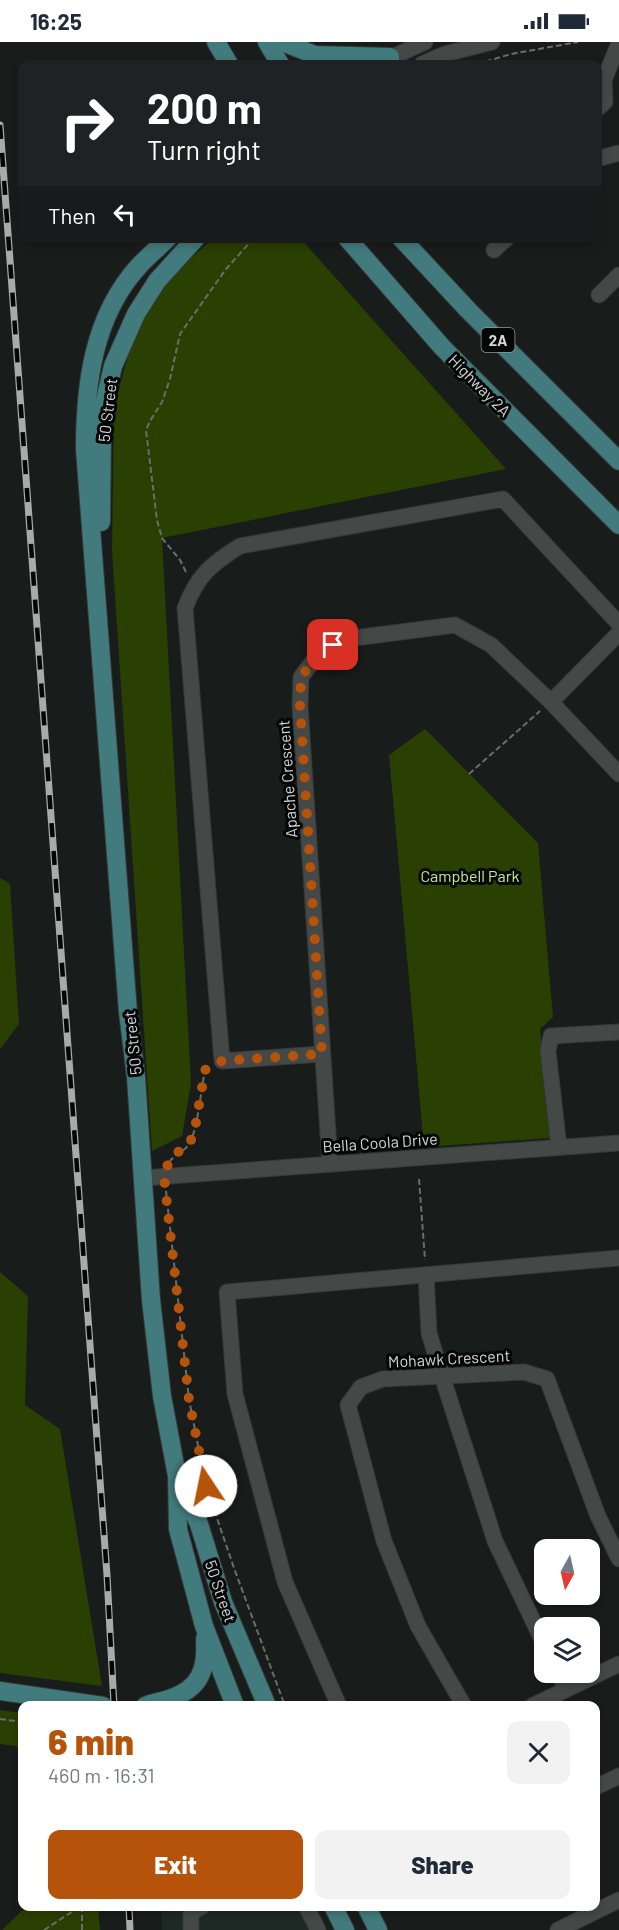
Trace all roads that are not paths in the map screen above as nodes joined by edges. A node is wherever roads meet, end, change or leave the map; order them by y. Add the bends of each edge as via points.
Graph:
1 (215, 42) edge
2 (267, 42) edge
3 (282, 42) edge
4 (425, 42) edge
5 (492, 42) edge
6 (619, 43) edge
7 (219, 60) edge
8 (227, 60) edge
9 (278, 60) edge
10 (372, 60) edge
11 (385, 60) edge
12 (431, 60) edge
13 (602, 75) edge
14 (619, 153) edge
15 (602, 158) edge
16 (163, 243) edge
17 (191, 243) edge
18 (351, 243) edge
19 (406, 243) edge
20 (502, 243) edge
21 (494, 250) dead end
22 (619, 275) edge
23 (599, 295) dead end
24 (619, 461) edge
25 (619, 525) edge
26 (98, 607) junction
27 (619, 624) edge
28 (619, 633) edge
29 (551, 702) junction
30 (619, 774) edge
31 (619, 1032) edge
32 (322, 1054) junction
33 (619, 1143) edge
34 (560, 1147) junction
35 (330, 1164) junction
36 (143, 1178) junction
37 (619, 1258) edge
38 (426, 1275) junction
39 (442, 1376) junction
40 (177, 1476) junction
41 (619, 1559) edge
42 (534, 1623) edge
43 (204, 1626) junction
44 (619, 1664) edge
45 (563, 1683) edge
46 (566, 1689) junction
47 (0, 1691) edge
48 (69, 1701) edge
49 (161, 1701) edge
50 (233, 1701) edge
51 (265, 1701) edge
52 (337, 1701) edge
53 (461, 1701) edge
54 (542, 1701) edge
55 (619, 1776) edge
56 (600, 1785) edge
57 (619, 1900) edge
58 (600, 1909) edge
59 (194, 1911) edge
60 (308, 1911) edge
61 (336, 1911) edge
62 (368, 1911) edge
63 (597, 1911) edge
64 (191, 1930) edge
65 (318, 1930) edge
66 (345, 1930) edge
67 (378, 1930) edge
68 (558, 1930) edge

1 - 7 main road
1 - 8 main road
2 - 9 main road
3 - 10 main road via 315,55
4 - 11 street
5 - 12 street
6 - 13 street
14 - 15 street
16 - 26 main road, 50 Street via 121,290 105,321 90,366 85,449
17 - 26 main road, 50 Street via 157,280 136,314 109,381 102,432
18 - 25 main road, Highway 2A / 2A via 442,347
19 - 24 main road, 2A
20 - 21 street
22 - 23 street
26 - 36 main road, 50 Street
27 - 32 street via 503,499 240,546 214,562 193,588 185,608 222,1061
28 - 29 street
29 - 30 street, Apache Crescent
29 - 32 street, Apache Crescent via 491,645 455,625 346,639 320,652 301,677
31 - 34 street via 551,1036 548,1051
32 - 35 street, Apache Crescent
33 - 34 street, Bella Coola Drive
34 - 35 street, Bella Coola Drive
35 - 36 street, Bella Coola Drive
36 - 40 main road, 50 Street via 152,1310
37 - 38 street
38 - 39 street via 429,1333
38 - 52 street via 228,1292 235,1394 285,1582
39 - 41 street, Mohawk Crescent via 524,1372 547,1379 598,1516
39 - 42 street via 495,1541
39 - 53 street, Mohawk Crescent via 383,1379 361,1387 348,1405 384,1541 418,1626
40 - 43 main road, 50 Street via 178,1529
40 - 51 main road, 50 Street via 199,1524 223,1602
43 - 49 main road via 203,1672 192,1688
43 - 50 main road, 50 Street
44 - 46 street
45 - 46 street
46 - 54 street
47 - 48 main road
55 - 56 street
57 - 58 street
59 - 64 street
60 - 65 street
61 - 66 main road
62 - 67 main road
63 - 68 street

